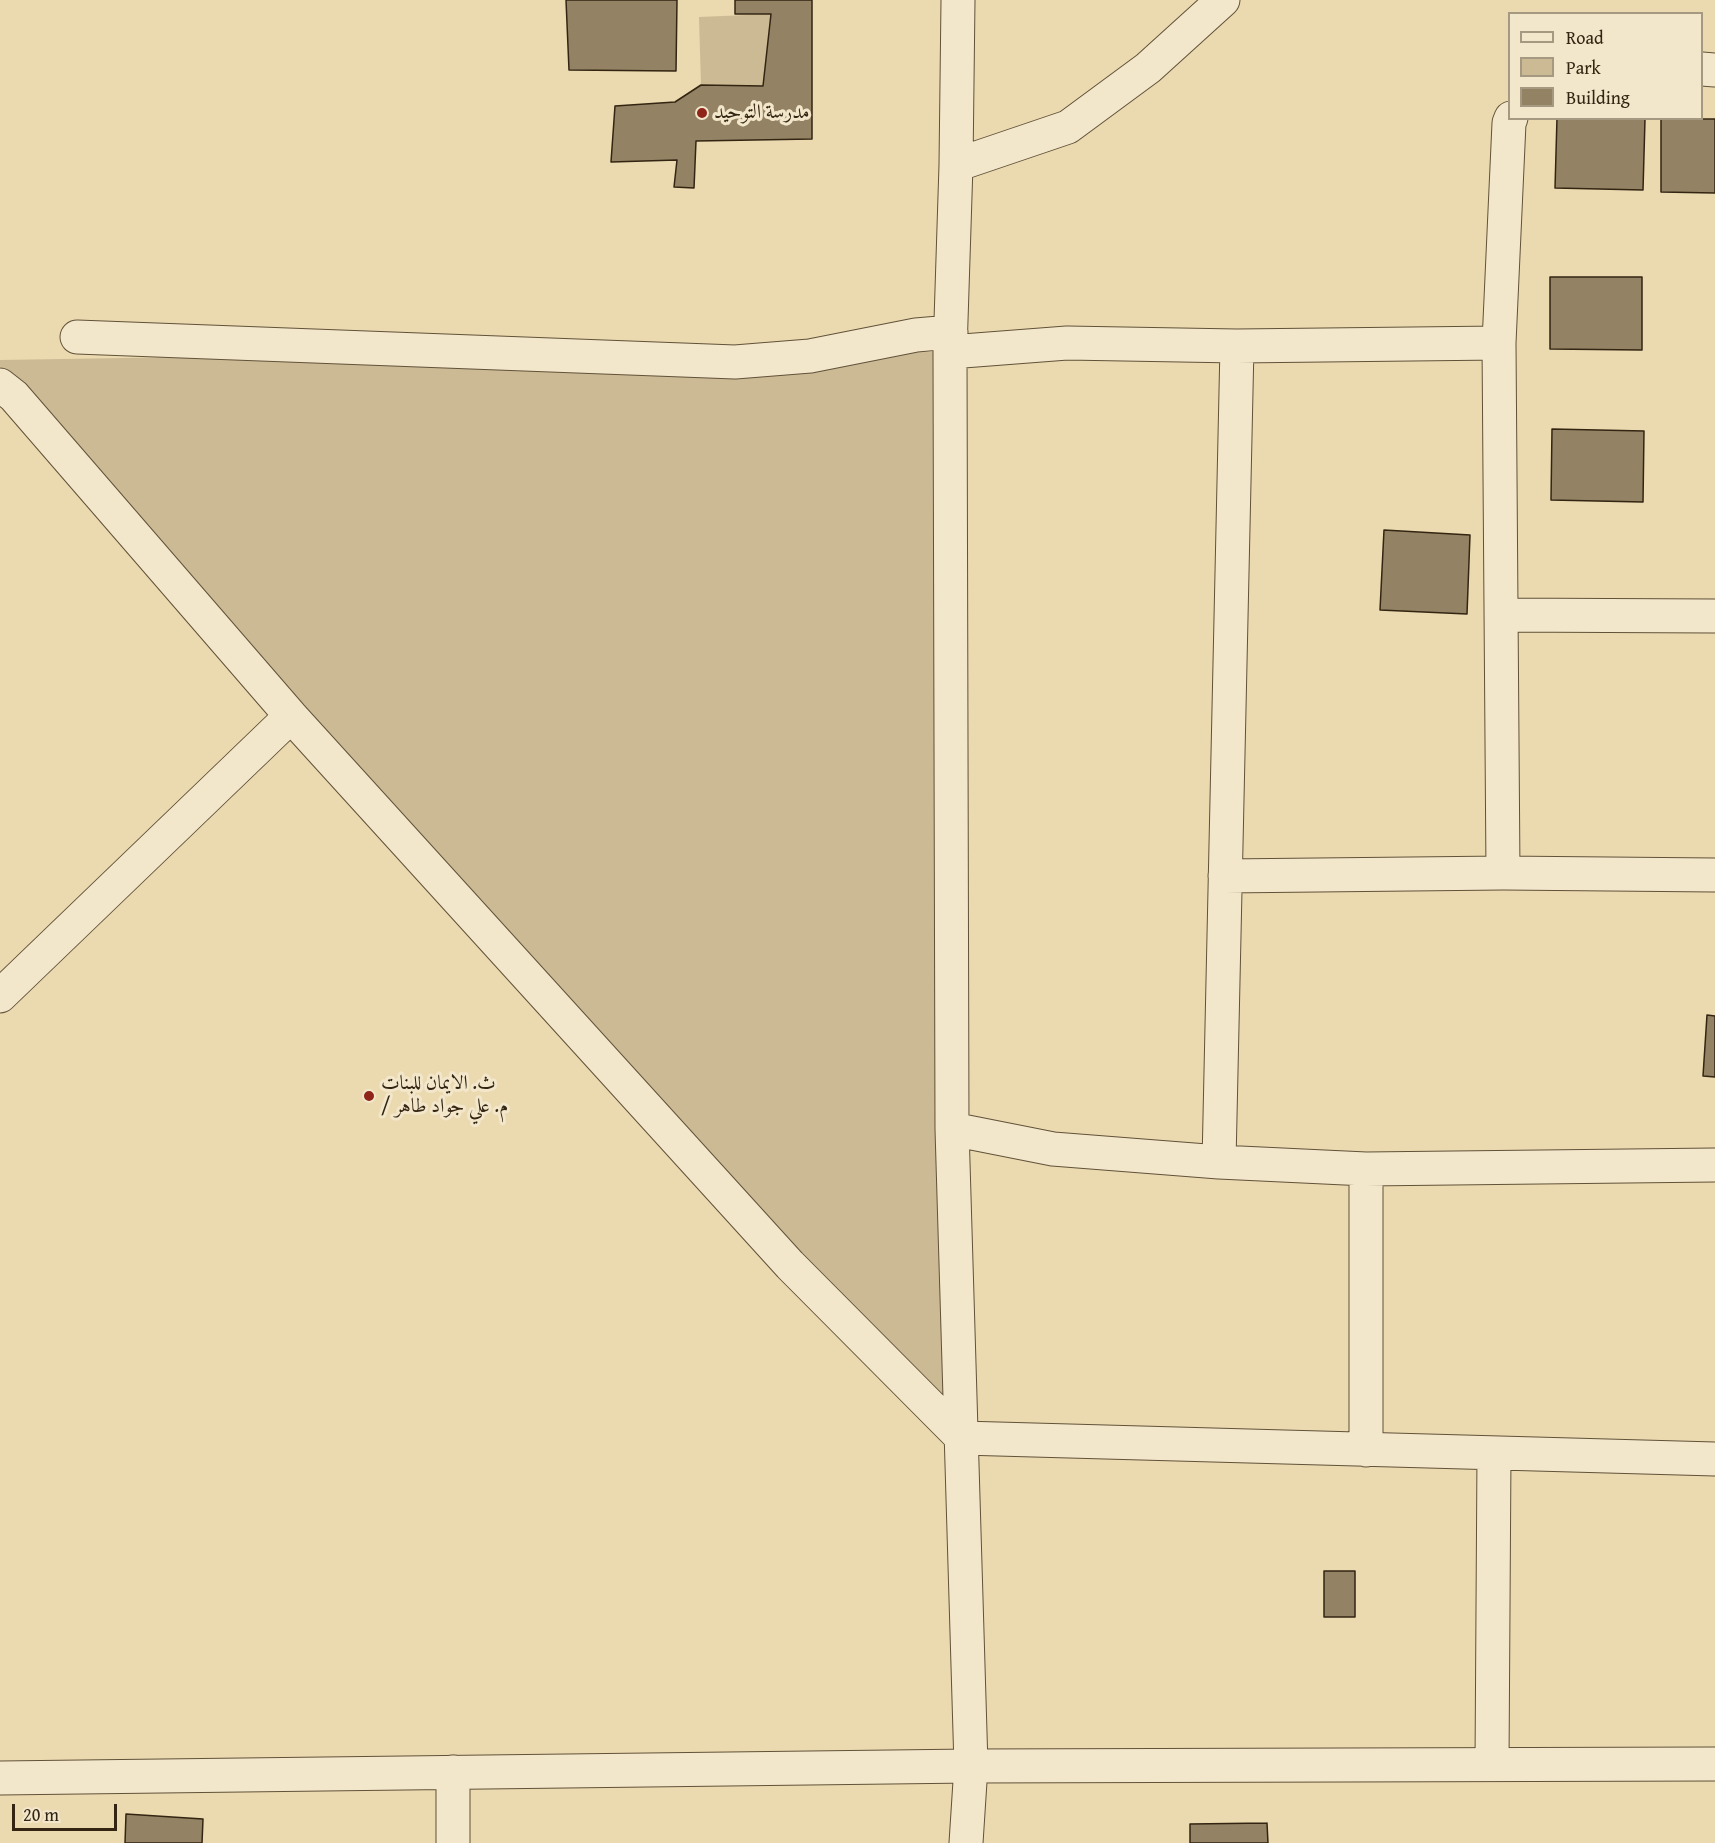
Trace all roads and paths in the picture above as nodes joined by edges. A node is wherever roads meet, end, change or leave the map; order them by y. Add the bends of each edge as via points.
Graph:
1 (958, 0) edge
2 (1223, 0) edge
3 (1510, 120) edge
4 (956, 165) junction
5 (77, 336) dead end
6 (951, 342) junction
7 (1499, 343) junction
8 (1237, 346) junction
9 (0, 384) edge
10 (1501, 615) junction
11 (1715, 616) edge
12 (291, 716) junction
13 (1503, 873) junction
14 (1715, 875) edge
15 (1225, 876) junction
16 (0, 996) edge
17 (952, 1129) junction
18 (1219, 1162) junction
19 (1715, 1165) edge
20 (1366, 1169) junction
21 (962, 1438) junction
22 (1366, 1450) junction
23 (1494, 1453) junction
24 (1715, 1458) edge
25 (1492, 1764) junction
26 (1715, 1764) edge
27 (971, 1766) junction
28 (453, 1772) junction
29 (0, 1778) edge
30 (453, 1843) edge
31 (966, 1843) edge

1 - 4 street
2 - 4 street via 1148,68 1068,127
3 - 7 street
4 - 6 street
5 - 6 street via 735,363 810,356 916,335
6 - 8 street
6 - 17 street
7 - 8 street
7 - 10 street
8 - 15 street
9 - 12 street
10 - 11 street
10 - 13 street
12 - 16 street
12 - 21 street via 790,1265
13 - 14 street
13 - 15 street
15 - 18 street
17 - 18 street via 1053,1149
17 - 21 street
18 - 20 street
19 - 20 street
20 - 22 street
21 - 22 street
21 - 27 street
22 - 23 street
23 - 24 street
23 - 25 street
25 - 26 street
25 - 27 street
27 - 28 street
27 - 31 street
28 - 29 street
28 - 30 street

